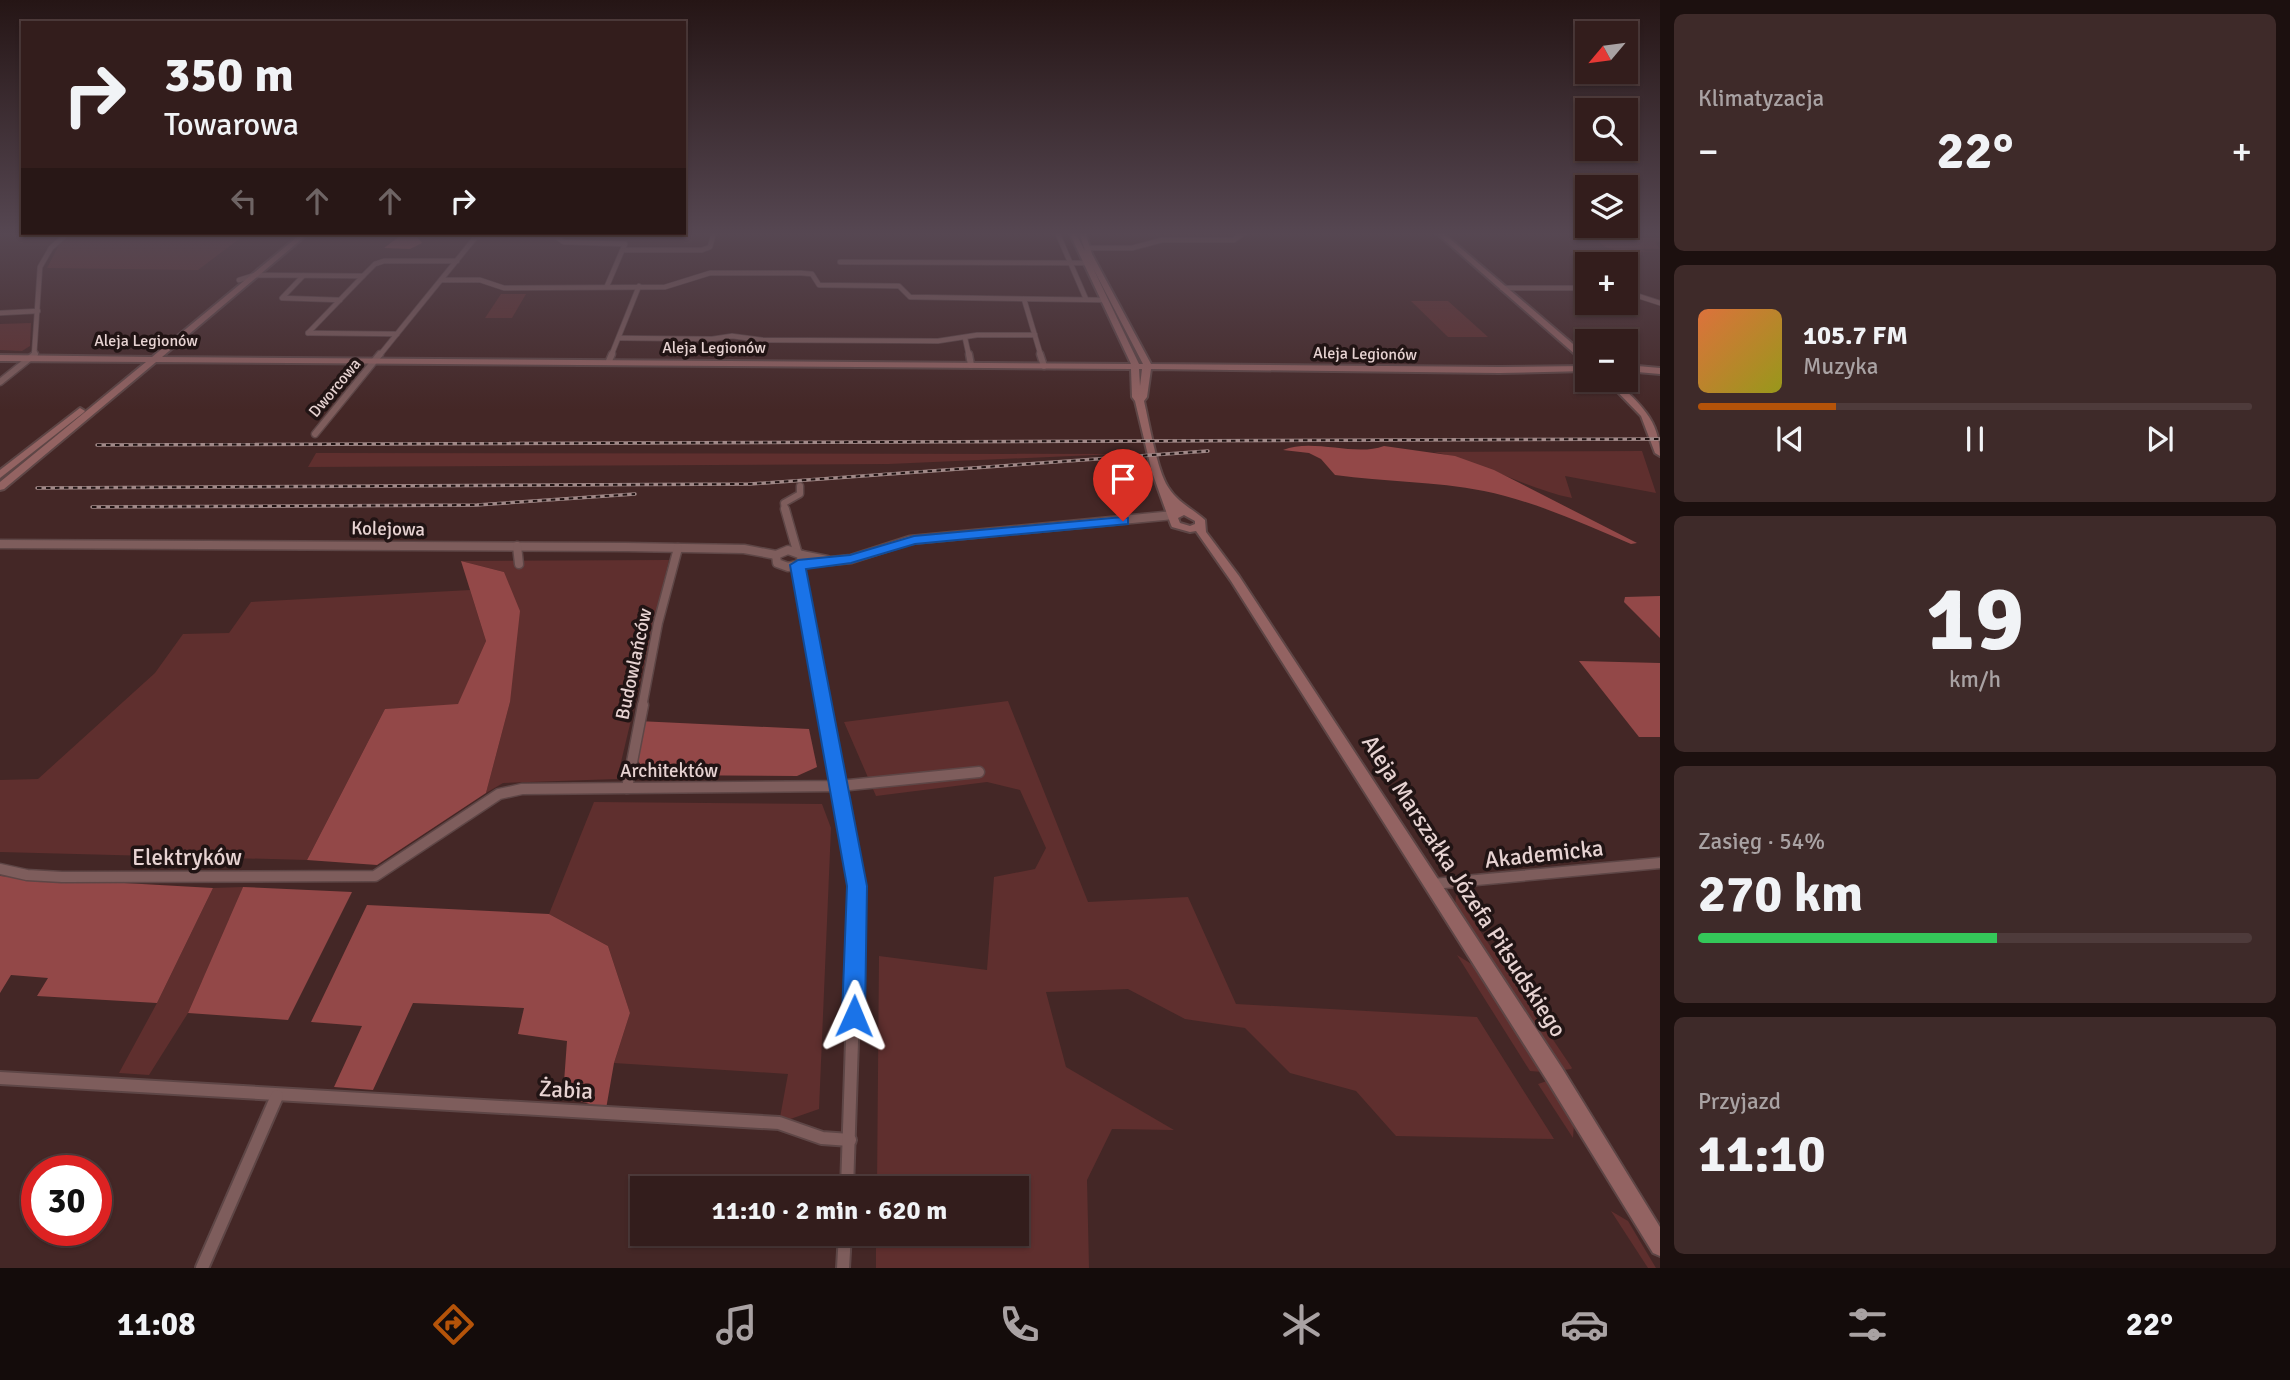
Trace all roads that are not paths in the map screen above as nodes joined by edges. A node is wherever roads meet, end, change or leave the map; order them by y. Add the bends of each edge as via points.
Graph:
1 (39, 291) edge
2 (225, 291) edge
3 (230, 291) edge
4 (288, 291) edge
5 (348, 291) edge
6 (432, 291) edge
7 (637, 291) edge
8 (902, 291) edge
9 (1082, 291) edge
10 (1100, 291) edge
11 (1105, 291) edge
12 (1506, 291) edge
13 (1638, 296) edge
14 (1024, 299) junction
15 (1086, 299) junction
16 (340, 300) junction
17 (1103, 300) junction
18 (1660, 303) edge
19 (38, 312) junction
20 (0, 314) edge
21 (397, 334) junction
22 (1035, 335) junction
23 (619, 338) junction
24 (965, 338) junction
25 (1575, 350) edge
26 (0, 356) edge
27 (33, 357) junction
28 (151, 357) junction
29 (376, 360) junction
30 (609, 361) junction
31 (971, 365) junction
32 (1048, 366) junction
33 (1135, 366) junction
34 (1148, 366) junction
35 (1537, 370) joint
36 (1575, 370) edge
37 (1638, 370) edge
38 (1659, 371) edge
39 (0, 382) edge
40 (1622, 392) edge
41 (1139, 400) junction
42 (314, 434) dead end
43 (1660, 453) edge
44 (0, 475) edge
45 (800, 486) dead end
46 (0, 487) edge
47 (1166, 491) junction
48 (1188, 513) junction
49 (1177, 521) junction
50 (1200, 526) junction
51 (790, 534) junction
52 (0, 544) edge
53 (517, 546) junction
54 (678, 548) junction
55 (780, 552) junction
56 (1220, 557) junction
57 (799, 559) junction
58 (519, 564) dead end
59 (784, 567) junction
60 (800, 586) junction
61 (979, 772) dead end
62 (839, 786) junction
63 (626, 789) junction
64 (1660, 863) edge
65 (0, 869) edge
66 (375, 876) joint
67 (1432, 884) junction
68 (0, 1078) edge
69 (277, 1096) junction
70 (850, 1140) junction
71 (848, 1176) edge
72 (844, 1246) edge
73 (1660, 1246) edge
74 (202, 1268) edge
75 (843, 1268) edge

1 - 19 street
2 - 28 main road
3 - 28 street
4 - 16 street via 282,298
5 - 16 street
6 - 21 street, Dworcowa
7 - 23 street
8 - 14 street via 910,297
9 - 15 street
10 - 17 street, Aleja Marszałka Józefa Piłsudskiego
11 - 34 street, Aleja Marszałka Józefa Piłsudskiego
12 - 25 street
13 - 18 street
14 - 15 street
14 - 22 street
15 - 17 street
16 - 21 street via 308,333
17 - 33 street, Aleja Marszałka Józefa Piłsudskiego
19 - 20 street
19 - 27 street
21 - 29 street, Dworcowa
22 - 24 street
22 - 32 street
23 - 24 street
23 - 30 street
24 - 31 street
26 - 27 street, Aleja Legionów
27 - 28 street, Aleja Legionów
27 - 39 street
28 - 29 main road, Aleja Legionów
28 - 44 main road
28 - 46 street
29 - 30 street, Aleja Legionów
29 - 42 street, Dworcowa
30 - 31 street, Aleja Legionów
31 - 32 street, Aleja Legionów
32 - 33 street, Aleja Legionów
33 - 34 street, Aleja Legionów
33 - 41 street, Aleja Marszałka Józefa Piłsudskiego
34 - 35 street, Aleja Legionów
34 - 41 street
35 - 36 main road, Aleja Legionów
37 - 38 street
40 - 43 street via 1647,418
41 - 47 street, Aleja Marszałka Józefa Piłsudskiego
45 - 51 street via 800,494 784,503
47 - 48 street, Aleja Marszałka Józefa Piłsudskiego
47 - 49 street, Aleja Marszałka Józefa Piłsudskiego
48 - 49 street
48 - 50 street, Aleja Marszałka Józefa Piłsudskiego via 1200,520
49 - 50 street
49 - 56 street, Aleja Marszałka Józefa Piłsudskiego
49 - 57 street via 1142,520 914,540 851,559
50 - 56 main road, Aleja Marszałka Józefa Piłsudskiego
51 - 55 street
51 - 57 street
52 - 53 street, Kolejowa
53 - 54 street, Kolejowa
53 - 58 street
54 - 55 street, Kolejowa
54 - 63 street, Budowlańców via 658,623
55 - 57 street, Kolejowa
55 - 59 street via 777,563
56 - 67 street, Aleja Marszałka Józefa Piłsudskiego
57 - 59 street
57 - 60 street
59 - 60 street
60 - 62 street
61 - 62 street, Architektów
62 - 63 street, Architektów
62 - 70 street via 857,886
63 - 66 street, Architektów via 522,789 499,794
64 - 67 street, Akademicka
65 - 66 street, Elektryków via 62,877
67 - 73 street, Aleja Marszałka Józefa Piłsudskiego
68 - 69 street, Żabia
69 - 70 street, Żabia via 779,1122 822,1138
69 - 74 street
70 - 71 street
72 - 75 street

